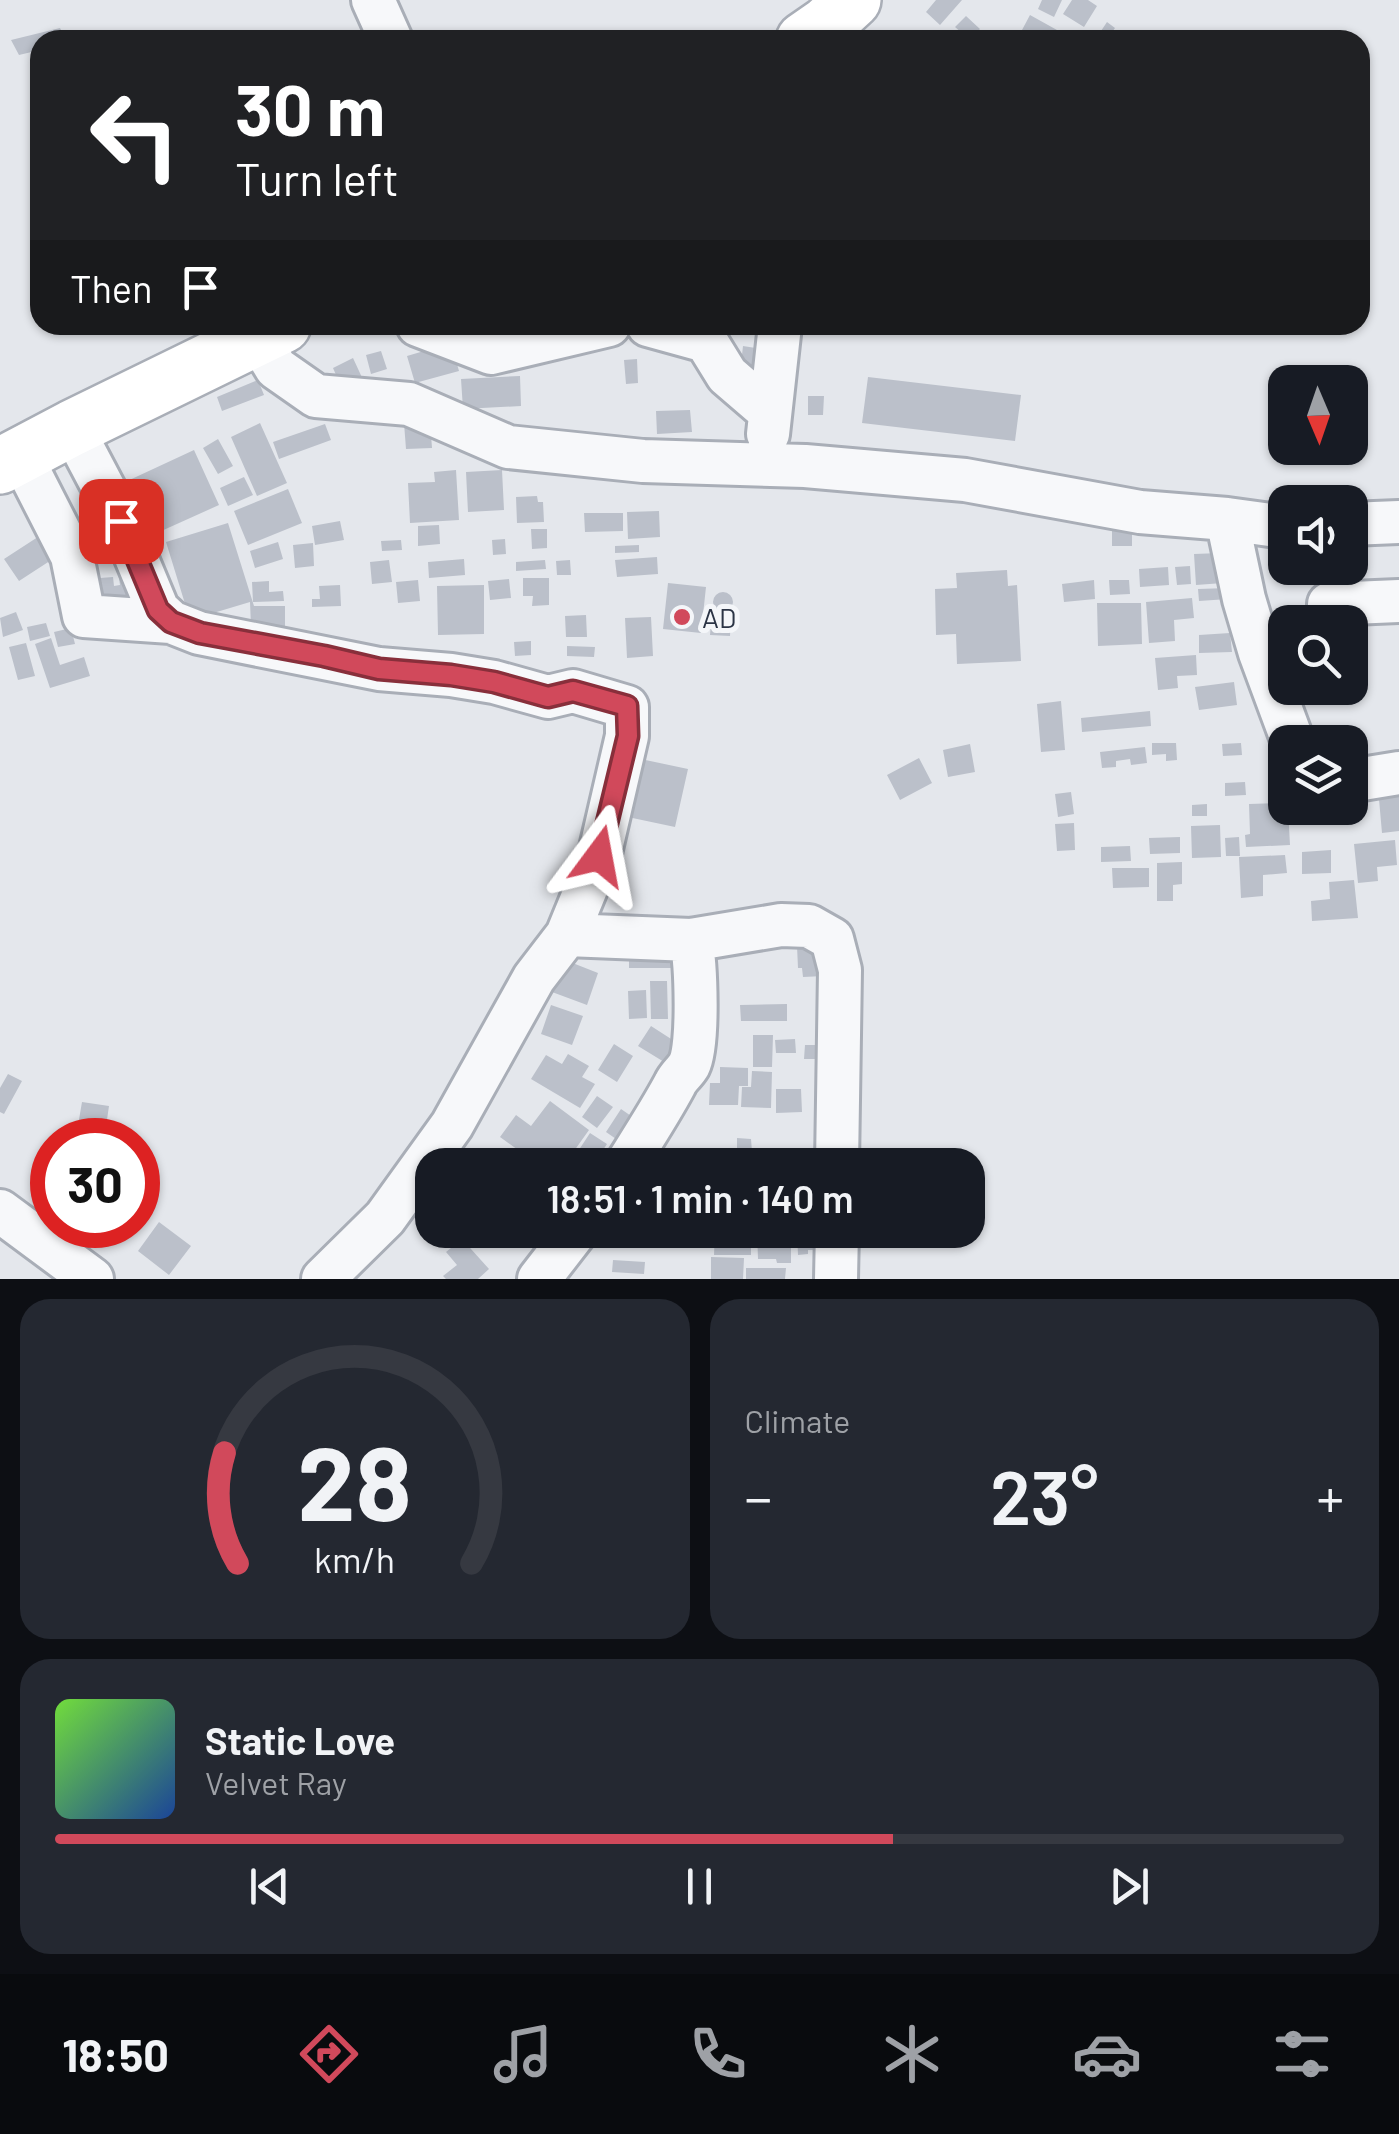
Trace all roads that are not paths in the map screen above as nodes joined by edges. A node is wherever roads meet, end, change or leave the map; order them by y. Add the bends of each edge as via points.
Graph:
1 (372, 0) edge
2 (386, 30) edge
3 (262, 335) edge
4 (271, 335) edge
5 (444, 335) edge
6 (568, 335) edge
7 (684, 335) edge
8 (779, 335) edge
9 (770, 412) junction
10 (72, 428) junction
11 (10, 461) edge
12 (765, 465) junction
13 (1227, 519) junction
14 (1399, 522) edge
15 (1368, 523) edge
16 (1268, 525) edge
17 (1399, 601) edge
18 (1329, 604) dead end
19 (171, 622) junction
20 (1286, 725) edge
21 (1399, 773) edge
22 (1368, 777) edge
23 (567, 936) junction
24 (691, 940) junction
25 (637, 1148) edge
26 (838, 1148) edge
27 (0, 1211) edge
28 (563, 1248) edge
29 (836, 1248) edge
30 (92, 1279) edge
31 (324, 1279) edge
32 (539, 1279) edge
33 (836, 1279) edge

1 - 2 street
3 - 10 street
4 - 12 street via 276,368 316,396 409,404 508,446 643,462
5 - 6 street via 491,353
7 - 9 street via 706,341 728,375
8 - 9 street
9 - 12 street
10 - 11 street
10 - 19 street via 158,610
11 - 19 street via 72,556 84,616
12 - 13 street via 965,480 1140,512
13 - 16 street
13 - 20 street via 1244,599
14 - 15 street
17 - 18 street
19 - 23 street via 379,669 494,682 548,697 573,691 627,706 628,736 599,856
21 - 22 street
23 - 24 street
23 - 31 street via 534,978 452,1125 385,1218
24 - 25 street via 690,1064
24 - 26 street via 780,925 809,926 832,938 840,970
27 - 30 street
28 - 32 street
29 - 33 street

